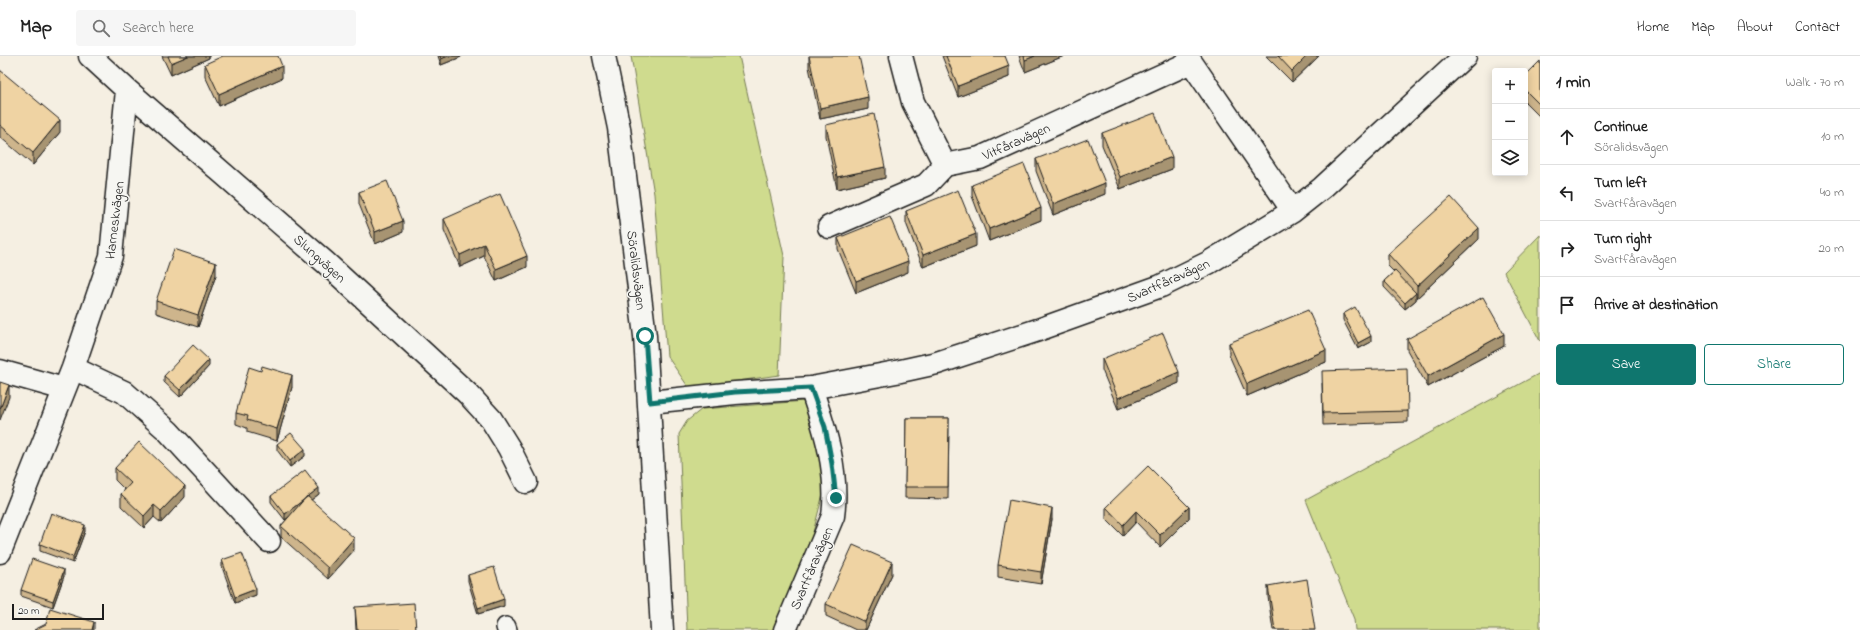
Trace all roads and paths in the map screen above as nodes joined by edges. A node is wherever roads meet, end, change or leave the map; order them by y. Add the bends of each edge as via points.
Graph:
1 (90, 56) edge
2 (604, 56) edge
3 (901, 56) edge
4 (1465, 56) edge
5 (1194, 59) edge
6 (127, 90) junction
7 (945, 164) junction
8 (1293, 211) junction
9 (829, 227) dead end
10 (73, 368) junction
11 (0, 371) edge
12 (811, 388) junction
13 (64, 389) junction
14 (650, 402) junction
15 (526, 482) dead end
16 (269, 541) dead end
17 (0, 552) edge
18 (662, 630) edge
19 (785, 630) edge

1 - 6 street, Slungvägen
2 - 14 street, Söralidsvägen via 619,128 645,336
3 - 7 street via 913,102
4 - 8 street, Svartfåravägen via 1322,188
5 - 7 street, Vitfåravägen via 980,158
5 - 8 street, Vitfåravägen
6 - 10 street, Harneskvägen via 111,256
6 - 15 street, Slungvägen via 326,263 468,394 491,419
7 - 9 street via 926,185
8 - 12 street, Svartfåravägen via 1208,263 1160,286 1085,314 937,363
10 - 13 street, Harneskvägen
10 - 16 street via 124,392 168,430
11 - 13 street
12 - 14 street, Svartfåravägen via 735,392
12 - 19 street, Svartfåravägen via 825,427 836,498 833,516
13 - 17 street, Harneskvägen
14 - 18 street, Söralidsvägen

